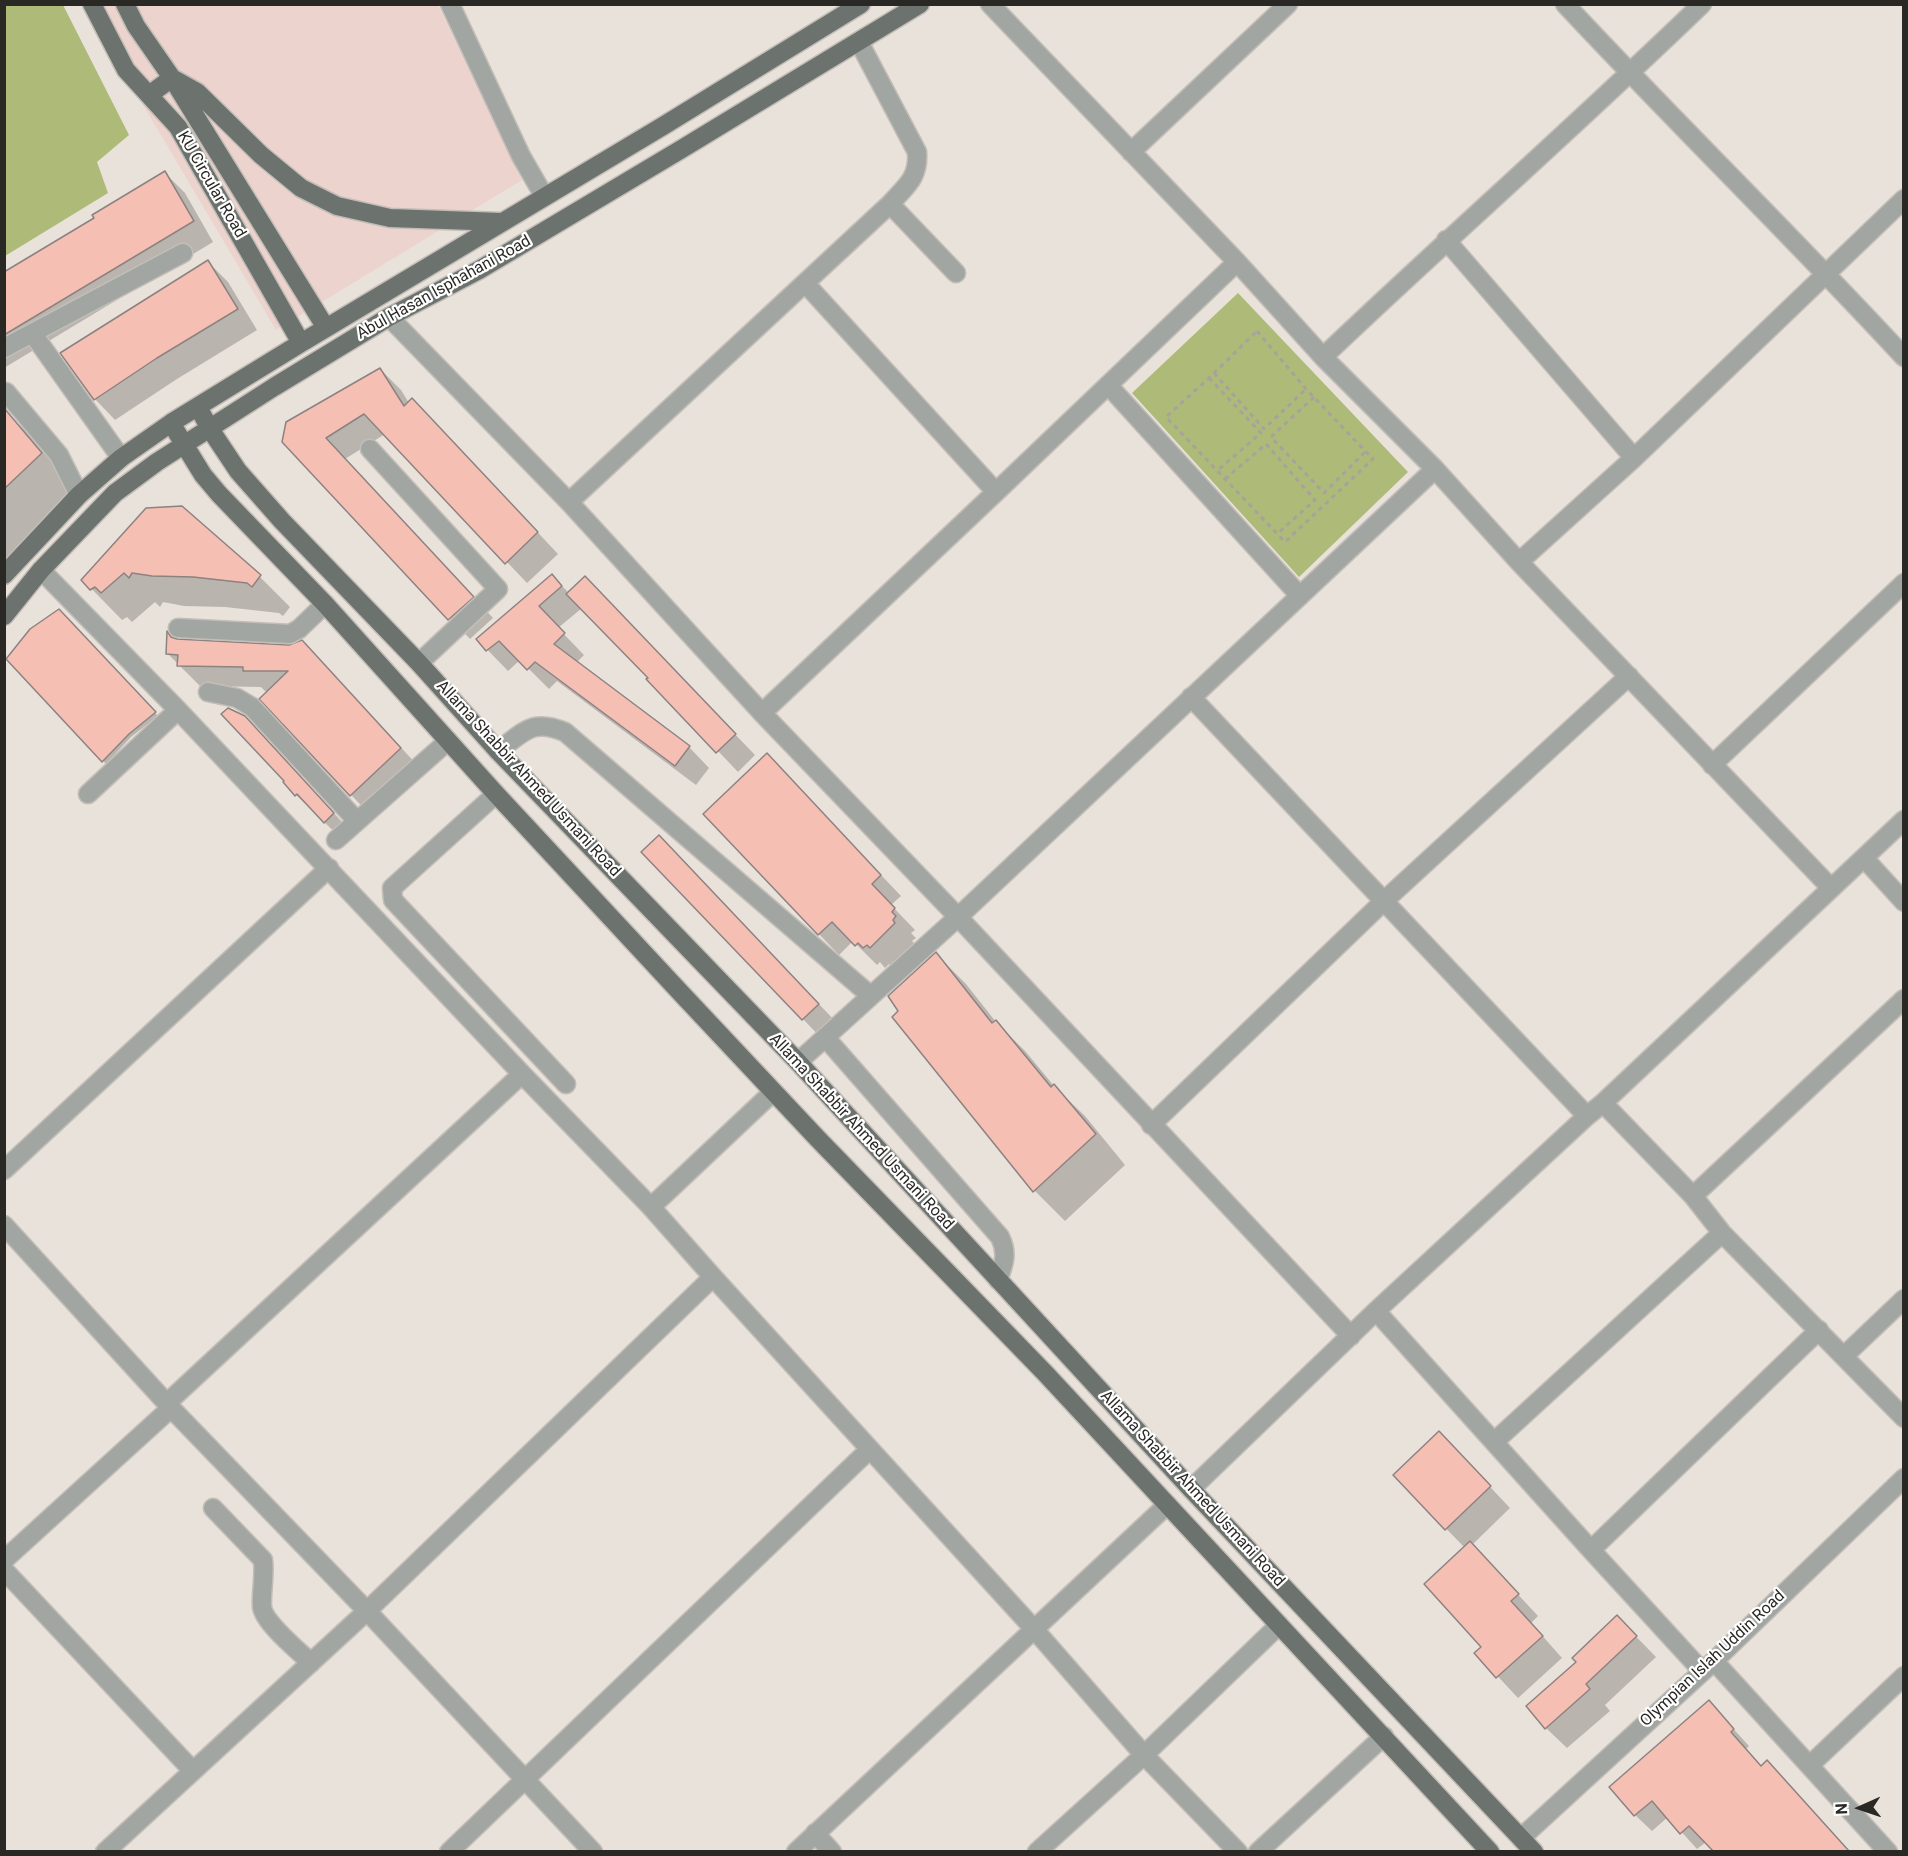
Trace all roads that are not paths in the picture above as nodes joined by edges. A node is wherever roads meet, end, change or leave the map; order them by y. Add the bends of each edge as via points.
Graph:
1 (92, 4) edge
2 (126, 4) edge
3 (450, 4) edge
4 (861, 4) edge
5 (920, 4) edge
6 (990, 4) edge
7 (1288, 4) edge
8 (1564, 4) edge
9 (1702, 4) edge
10 (859, 42) junction
11 (1630, 74) junction
12 (172, 78) junction
13 (149, 95) junction
14 (1131, 152) junction
15 (544, 196) junction
16 (1904, 199) edge
17 (890, 204) junction
18 (503, 222) junction
19 (1446, 240) junction
20 (183, 253) dead end
21 (1237, 262) junction
22 (956, 273) dead end
23 (1826, 273) junction
24 (805, 283) junction
25 (389, 317) junction
26 (326, 328) junction
27 (33, 334) junction
28 (301, 343) junction
29 (4, 348) edge
30 (1323, 357) junction
31 (1904, 357) edge
32 (1108, 385) junction
33 (5, 392) edge
34 (198, 407) junction
35 (171, 423) junction
36 (210, 429) junction
37 (184, 446) junction
38 (370, 449) dead end
39 (120, 458) junction
40 (1634, 458) junction
41 (1435, 469) junction
42 (996, 492) junction
43 (80, 495) junction
44 (569, 502) junction
45 (1519, 562) junction
46 (41, 570) junction
47 (4, 575) edge
48 (1904, 583) edge
49 (1300, 596) junction
50 (325, 604) junction
51 (4, 616) edge
52 (178, 628) dead end
53 (419, 663) junction
54 (1629, 676) junction
55 (208, 692) dead end
56 (1191, 697) junction
57 (178, 710) junction
58 (762, 712) junction
59 (448, 741) junction
60 (498, 751) junction
61 (1712, 765) junction
62 (496, 794) junction
63 (88, 795) dead end
64 (1904, 820) edge
65 (357, 821) junction
66 (336, 840) dead end
67 (1864, 858) junction
68 (329, 868) junction
69 (1831, 888) junction
70 (1384, 901) junction
71 (1904, 902) edge
72 (958, 917) junction
73 (871, 996) junction
74 (1904, 999) edge
75 (825, 1037) junction
76 (798, 1062) junction
77 (522, 1074) junction
78 (566, 1084) dead end
79 (773, 1092) junction
80 (1603, 1103) junction
81 (1587, 1116) junction
82 (1151, 1125) junction
83 (4, 1170) edge
84 (1693, 1196) junction
85 (651, 1207) junction
86 (4, 1226) edge
87 (1722, 1233) junction
88 (712, 1277) junction
89 (998, 1280) junction
90 (1904, 1299) edge
91 (1376, 1311) junction
92 (1819, 1330) junction
93 (1351, 1336) junction
94 (1844, 1356) junction
95 (169, 1406) junction
96 (1904, 1418) edge
97 (1494, 1442) junction
98 (870, 1449) junction
99 (1904, 1478) edge
100 (1191, 1489) junction
101 (1167, 1505) junction
102 (213, 1508) dead end
103 (1591, 1550) junction
104 (4, 1560) edge
105 (4, 1570) edge
106 (367, 1611) junction
107 (1279, 1625) junction
108 (1034, 1629) junction
109 (311, 1663) junction
110 (1708, 1666) junction
111 (1904, 1676) edge
112 (1383, 1736) junction
113 (1144, 1755) junction
114 (1810, 1765) junction
115 (193, 1771) junction
116 (526, 1780) junction
117 (815, 1833) junction
118 (1527, 1845) edge
119 (105, 1851) edge
120 (448, 1851) edge
121 (593, 1851) edge
122 (796, 1851) edge
123 (832, 1851) edge
124 (1037, 1851) edge
125 (1238, 1851) edge
126 (1258, 1851) edge
127 (1490, 1851) edge
128 (1888, 1851) edge

1 - 13 main road, KU Circular Road via 126,70
2 - 12 main road, KU Circular Road via 136,26
3 - 15 street via 521,156
4 - 15 main road, Abul Hasan Isphahani Road
5 - 10 main road, Abul Hasan Isphahani Road
6 - 14 street
7 - 14 street
8 - 11 street
9 - 11 street
10 - 17 street via 917,152 915,176
10 - 25 main road, Abul Hasan Isphahani Road via 478,270
11 - 19 street
11 - 23 street
12 - 13 main road
12 - 18 main road via 197,92 301,188 337,207 390,218
12 - 26 main road, KU Circular Road
13 - 28 main road, KU Circular Road via 178,127
14 - 21 street
15 - 18 main road, Abul Hasan Isphahani Road
16 - 23 street
17 - 22 street
17 - 24 street
18 - 26 main road, Abul Hasan Isphahani Road
19 - 30 street
19 - 40 street
20 - 27 street
21 - 30 street
21 - 32 street
23 - 31 street
23 - 40 street
24 - 42 street
24 - 44 street
25 - 36 main road, Abul Hasan Isphahani Road
25 - 44 street
26 - 28 main road, Abul Hasan Isphahani Road
27 - 29 street
27 - 39 street
28 - 34 main road, Abul Hasan Isphahani Road
30 - 41 street
32 - 42 street
32 - 49 street
33 - 43 street via 59,455
34 - 35 main road, Abul Hasan Isphahani Road
34 - 36 main road, Allama Shabbir Ahmed Usmani Road
35 - 37 main road, Allama Shabbir Ahmed Usmani Road
35 - 39 main road, Abul Hasan Isphahani Road
36 - 37 main road, Abul Hasan Isphahani Road
36 - 53 main road, Allama Shabbir Ahmed Usmani Road via 238,471 282,521
37 - 46 main road, Abul Hasan Isphahani Road via 115,493
37 - 50 main road, Allama Shabbir Ahmed Usmani Road via 219,494
38 - 53 street via 498,589
39 - 43 main road, Abul Hasan Isphahani Road
40 - 45 street
41 - 45 street
41 - 49 street
42 - 58 street
43 - 47 main road, Abul Hasan Isphahani Road
44 - 58 street
45 - 54 street
46 - 51 main road, Abul Hasan Isphahani Road
46 - 57 street
48 - 61 street
49 - 56 street
50 - 52 street via 290,634
50 - 59 main road, Allama Shabbir Ahmed Usmani Road
53 - 60 main road, Allama Shabbir Ahmed Usmani Road
54 - 61 street
54 - 70 street
55 - 65 street via 237,698 252,707
56 - 70 street
56 - 72 street
57 - 63 street
57 - 68 street
58 - 72 street
59 - 62 main road, Allama Shabbir Ahmed Usmani Road
59 - 65 street
60 - 73 street via 530,728 548,725 565,732
60 - 76 main road, Allama Shabbir Ahmed Usmani Road
61 - 69 street
62 - 78 street via 392,888 393,900
62 - 79 main road, Allama Shabbir Ahmed Usmani Road
64 - 67 street
65 - 66 street
67 - 69 street
67 - 71 street
68 - 77 street
68 - 83 street
69 - 80 street
70 - 81 street
70 - 82 street
72 - 73 street
72 - 82 street
73 - 75 street
74 - 84 street
75 - 76 street
75 - 89 street via 1000,1237 1006,1258
76 - 89 main road, Allama Shabbir Ahmed Usmani Road
77 - 85 street
77 - 95 street
79 - 85 street
79 - 101 main road, Allama Shabbir Ahmed Usmani Road
80 - 81 street
80 - 84 street
81 - 91 street
82 - 93 street
84 - 87 street
85 - 88 street
86 - 95 street
87 - 92 street
87 - 97 street
88 - 98 street
88 - 106 street
89 - 100 main road, Allama Shabbir Ahmed Usmani Road
90 - 94 street
91 - 93 street
91 - 97 street
92 - 94 street
92 - 103 street
93 - 100 street
94 - 96 street
95 - 104 street
95 - 106 street
97 - 103 street
98 - 108 street
98 - 116 street
99 - 110 street, Olympian Islah Uddin Road
100 - 118 main road, Allama Shabbir Ahmed Usmani Road
101 - 107 main road, Allama Shabbir Ahmed Usmani Road
101 - 108 street
102 - 109 street via 263,1560 262,1609 268,1621
103 - 110 street
105 - 115 street
106 - 109 street
106 - 116 street
107 - 112 main road, Allama Shabbir Ahmed Usmani Road
107 - 113 street
108 - 113 street
108 - 117 street
109 - 115 street
110 - 114 street
110 - 118 street, Olympian Islah Uddin Road
111 - 114 street
112 - 126 street
112 - 127 main road, Allama Shabbir Ahmed Usmani Road
113 - 124 street
113 - 125 street
114 - 128 street
115 - 119 street
116 - 120 street
116 - 121 street
117 - 122 street
117 - 123 street

